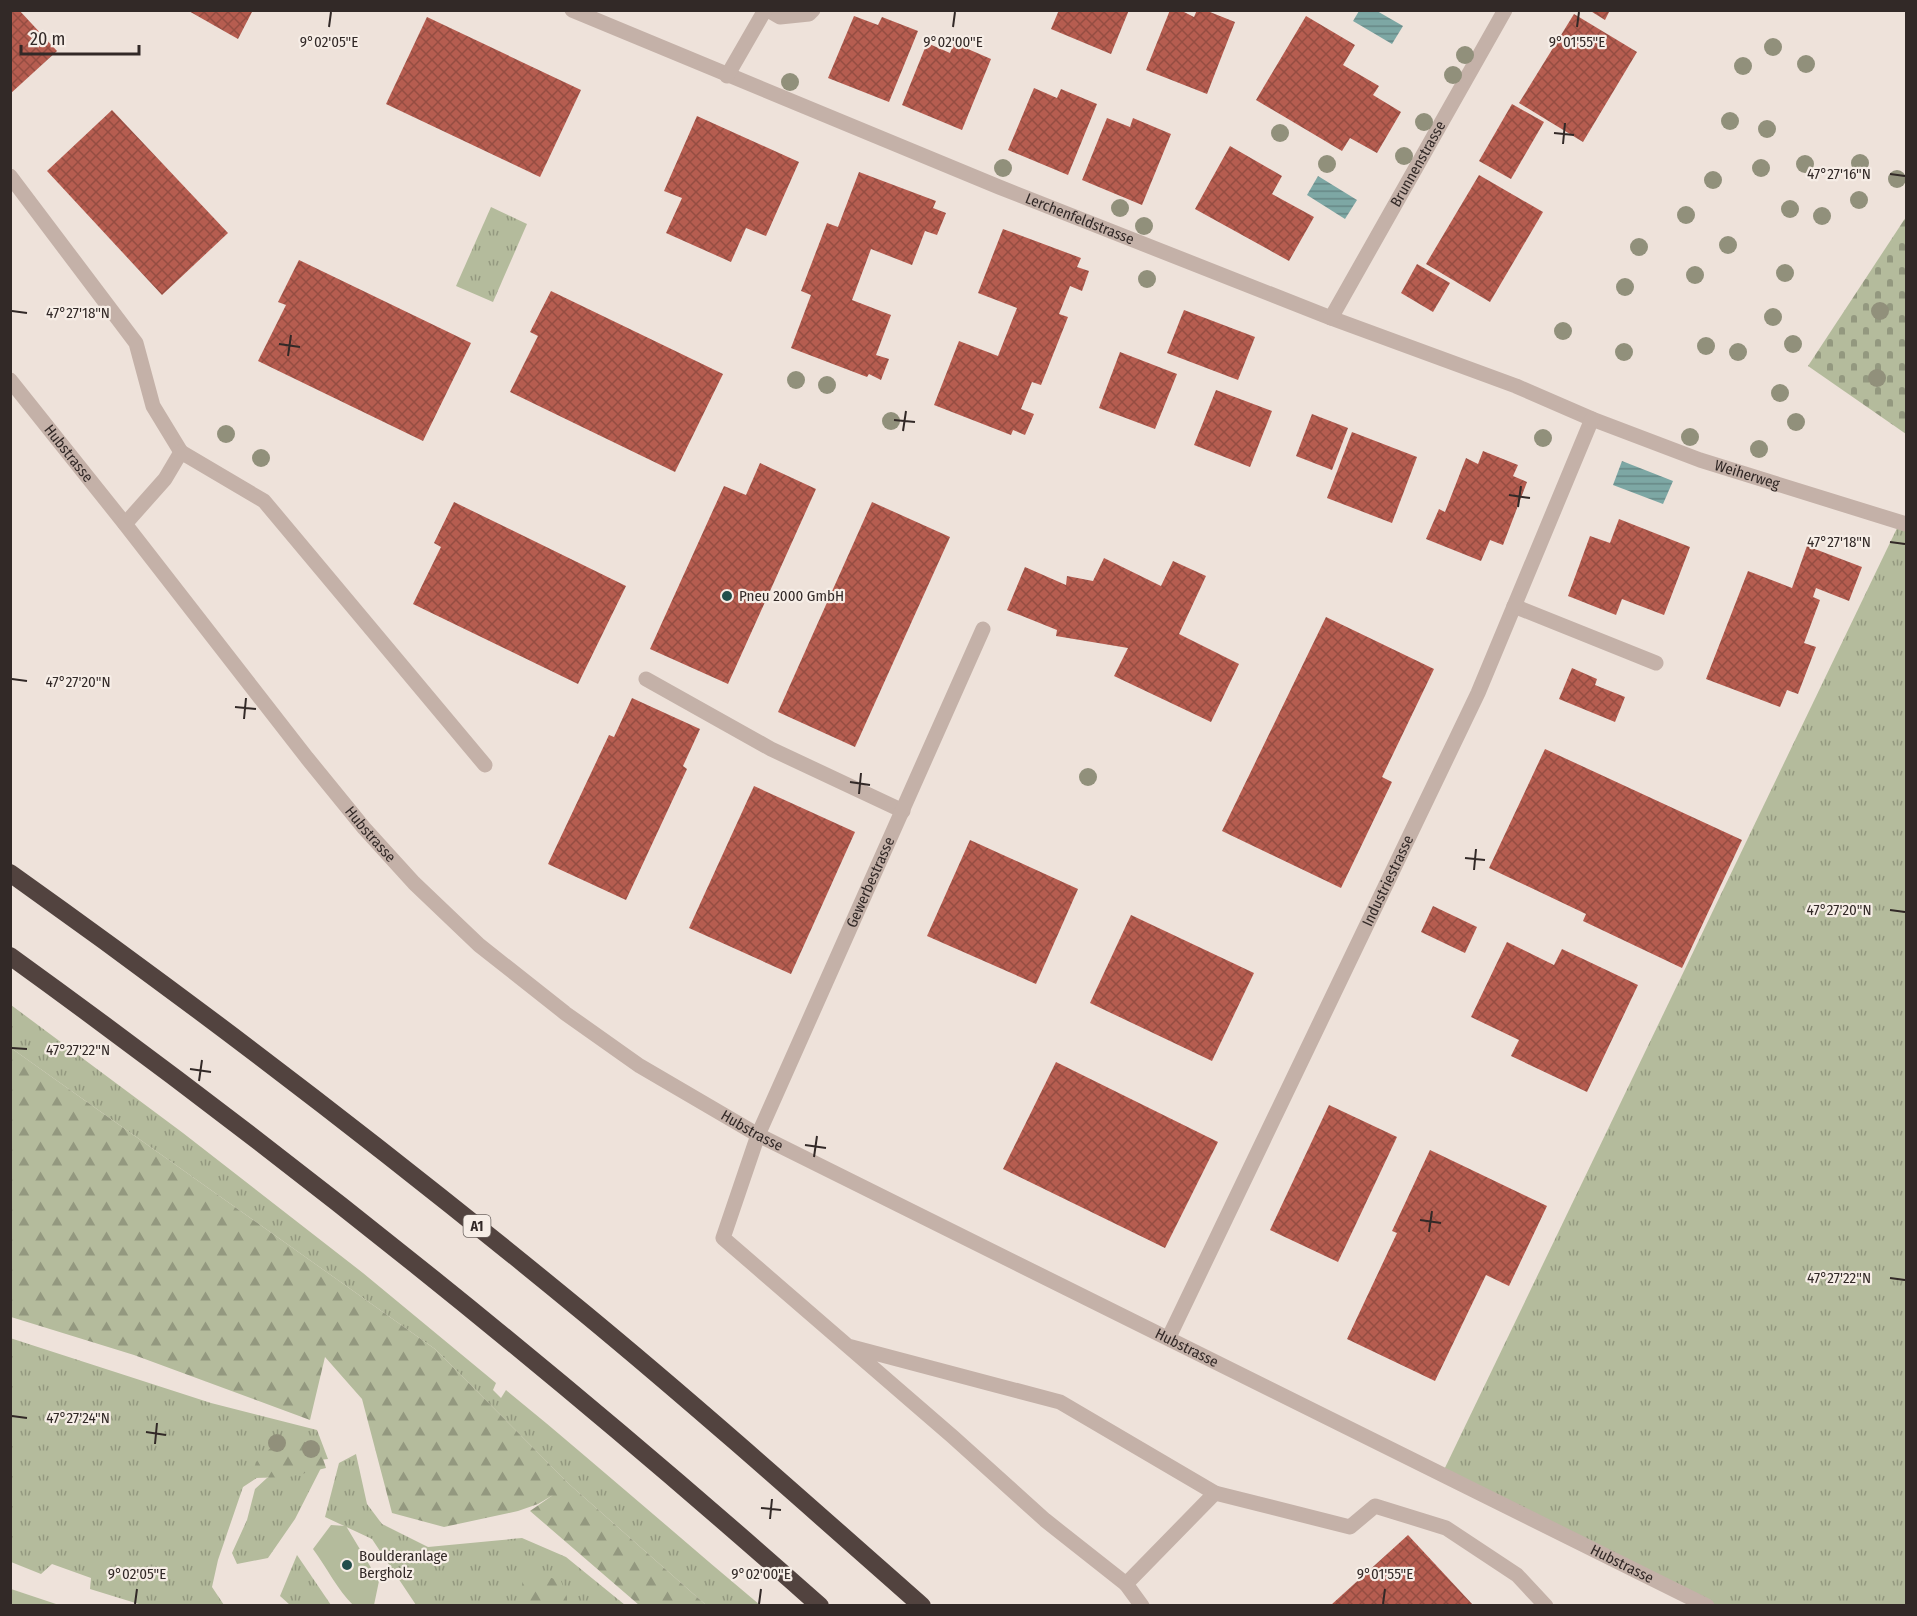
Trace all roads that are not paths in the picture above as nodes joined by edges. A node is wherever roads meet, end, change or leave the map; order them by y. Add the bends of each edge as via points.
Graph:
1 (572, 10) edge
2 (767, 10) edge
3 (813, 10) edge
4 (1505, 10) edge
5 (727, 76) junction
6 (10, 176) edge
7 (1331, 318) junction
8 (10, 380) edge
9 (1592, 419) junction
10 (181, 452) junction
11 (125, 524) junction
12 (1906, 524) edge
13 (1514, 606) junction
14 (983, 629) dead end
15 (1656, 663) dead end
16 (646, 679) dead end
17 (485, 765) dead end
18 (903, 811) junction
19 (10, 873) edge
20 (10, 956) edge
21 (758, 1135) junction
22 (1169, 1337) junction
23 (848, 1346) junction
24 (1215, 1493) junction
25 (1125, 1584) junction
26 (820, 1605) edge
27 (922, 1605) edge
28 (1142, 1605) edge
29 (1546, 1605) edge
30 (1707, 1605) edge

1 - 5 street, Lerchenfeldstrasse
2 - 3 street via 780,17 810,14
2 - 5 street
4 - 7 street, Brunnenstrasse
5 - 7 street, Lerchenfeldstrasse
6 - 10 street via 136,343 153,406
7 - 9 street, Lerchenfeldstrasse via 1516,386
8 - 11 street, Hubstrasse
9 - 12 street, Weiherweg via 1700,460
9 - 13 street, Industriestrasse
10 - 11 street via 165,478
10 - 17 street via 264,501
11 - 21 street, Hubstrasse via 307,758 414,883 479,945 565,1013 640,1066
13 - 15 street
13 - 22 street, Industriestrasse via 1478,693
14 - 18 street, Gewerbestrasse
16 - 18 street via 771,749
18 - 21 street, Gewerbestrasse
19 - 27 highway, A1 via 256,1052 423,1183 750,1454
20 - 26 highway via 273,1152 438,1282 604,1418
21 - 22 street, Hubstrasse
21 - 23 street, Gewerbestrasse via 723,1238
22 - 30 street, Hubstrasse
23 - 24 street via 1060,1402
23 - 25 street via 1045,1520
24 - 25 street
24 - 29 street via 1350,1527 1375,1506 1446,1528 1517,1575
25 - 28 street

